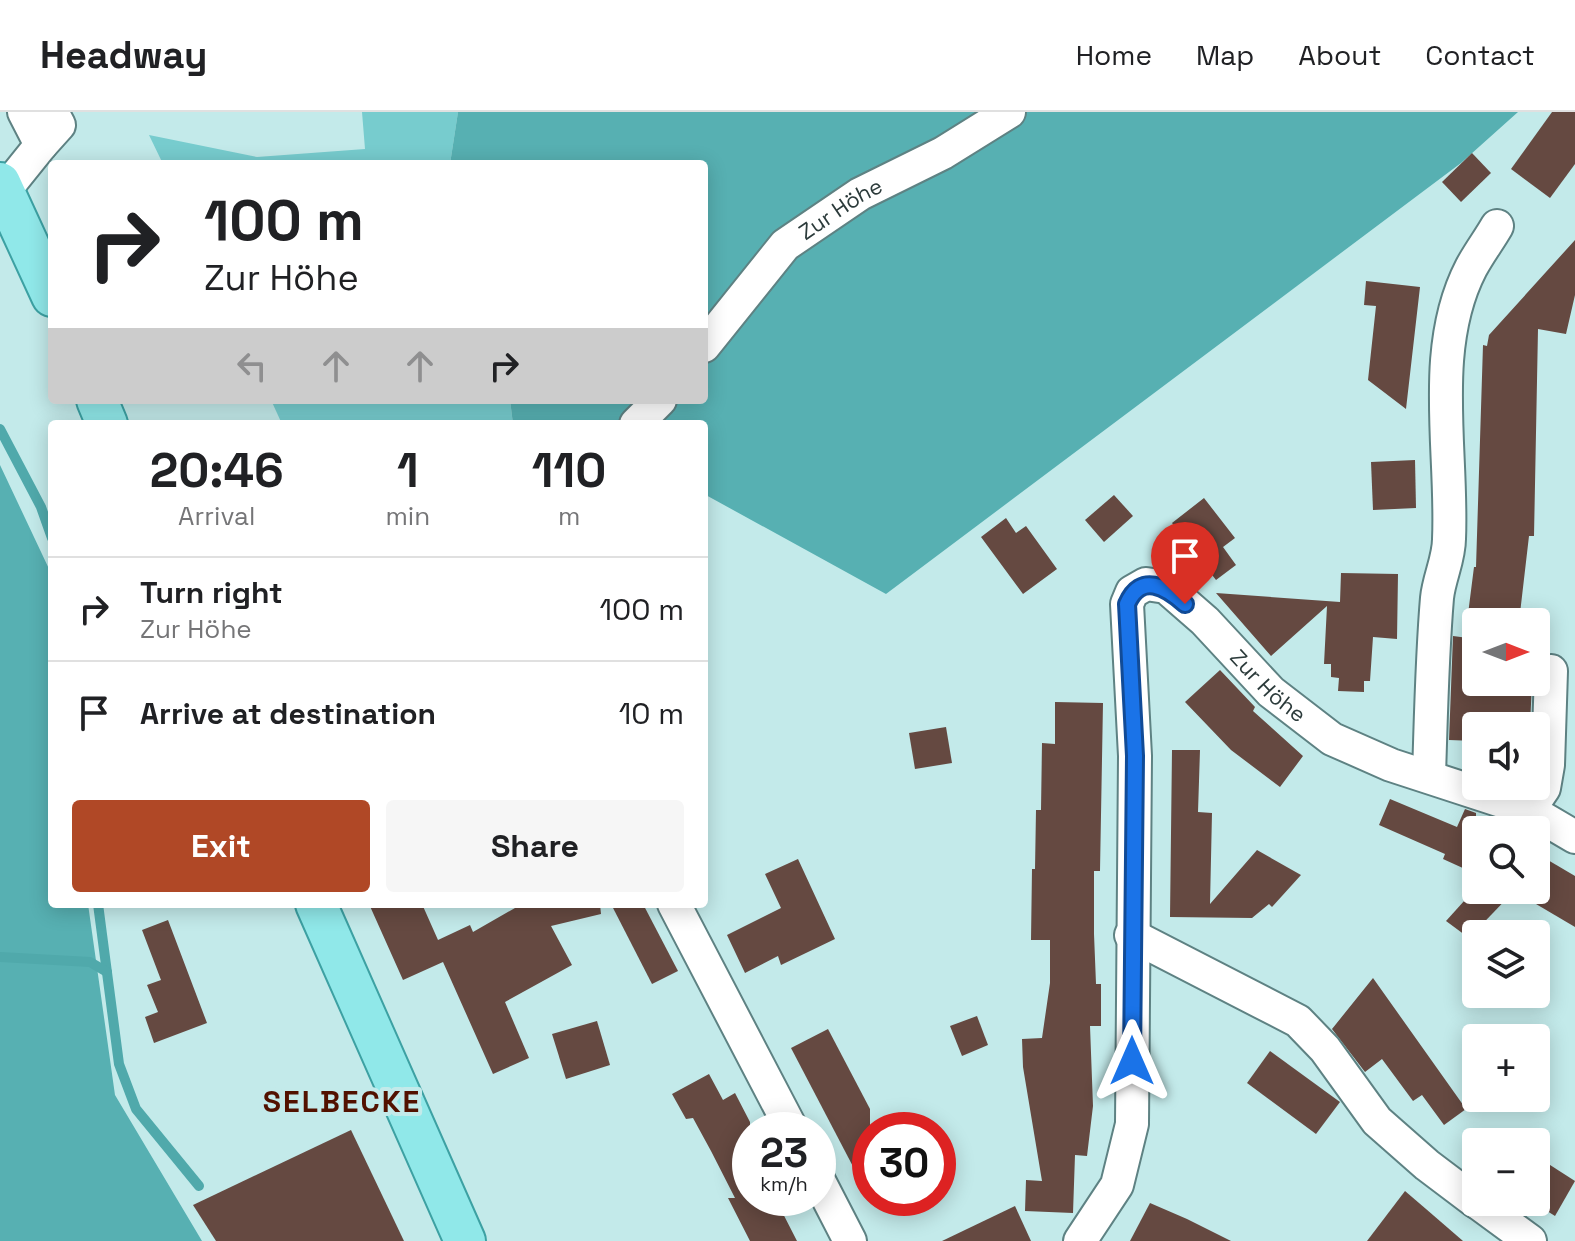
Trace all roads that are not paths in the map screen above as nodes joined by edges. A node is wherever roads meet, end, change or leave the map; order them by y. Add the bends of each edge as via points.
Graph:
1 (24, 112) edge
2 (52, 112) edge
3 (1009, 112) edge
4 (41, 145) junction
5 (2, 187) edge
6 (1497, 226) dead end
7 (48, 287) edge
8 (708, 341) edge
9 (656, 404) edge
10 (640, 420) edge
11 (1554, 673) edge
12 (1429, 775) junction
13 (1529, 810) junction
14 (1575, 837) edge
15 (318, 908) edge
16 (676, 908) edge
17 (1131, 935) junction
18 (783, 1112) edge
19 (1462, 1191) edge
20 (836, 1214) edge
21 (1495, 1216) edge
22 (465, 1241) edge
23 (850, 1241) edge
24 (1080, 1241) edge
25 (1530, 1241) edge

1 - 4 street
2 - 4 street via 59,125
3 - 8 street, Zur Höhe via 943,153 860,194 785,245
4 - 5 street
5 - 7 main road
6 - 12 street via 1470,270 1455,315 1446,400 1449,542 1433,638
9 - 10 street
11 - 13 street via 1544,788
12 - 13 street, Zur Höhe
12 - 17 street, Zur Höhe via 1332,739 1271,692 1166,587 1146,584 1132,592 1127,604 1135,756
13 - 14 street, Zur Höhe
15 - 22 main road
16 - 18 street
17 - 19 street via 1298,1021 1377,1121
17 - 24 street, Zur Höhe via 1132,1124 1117,1185
20 - 23 street
21 - 25 street

